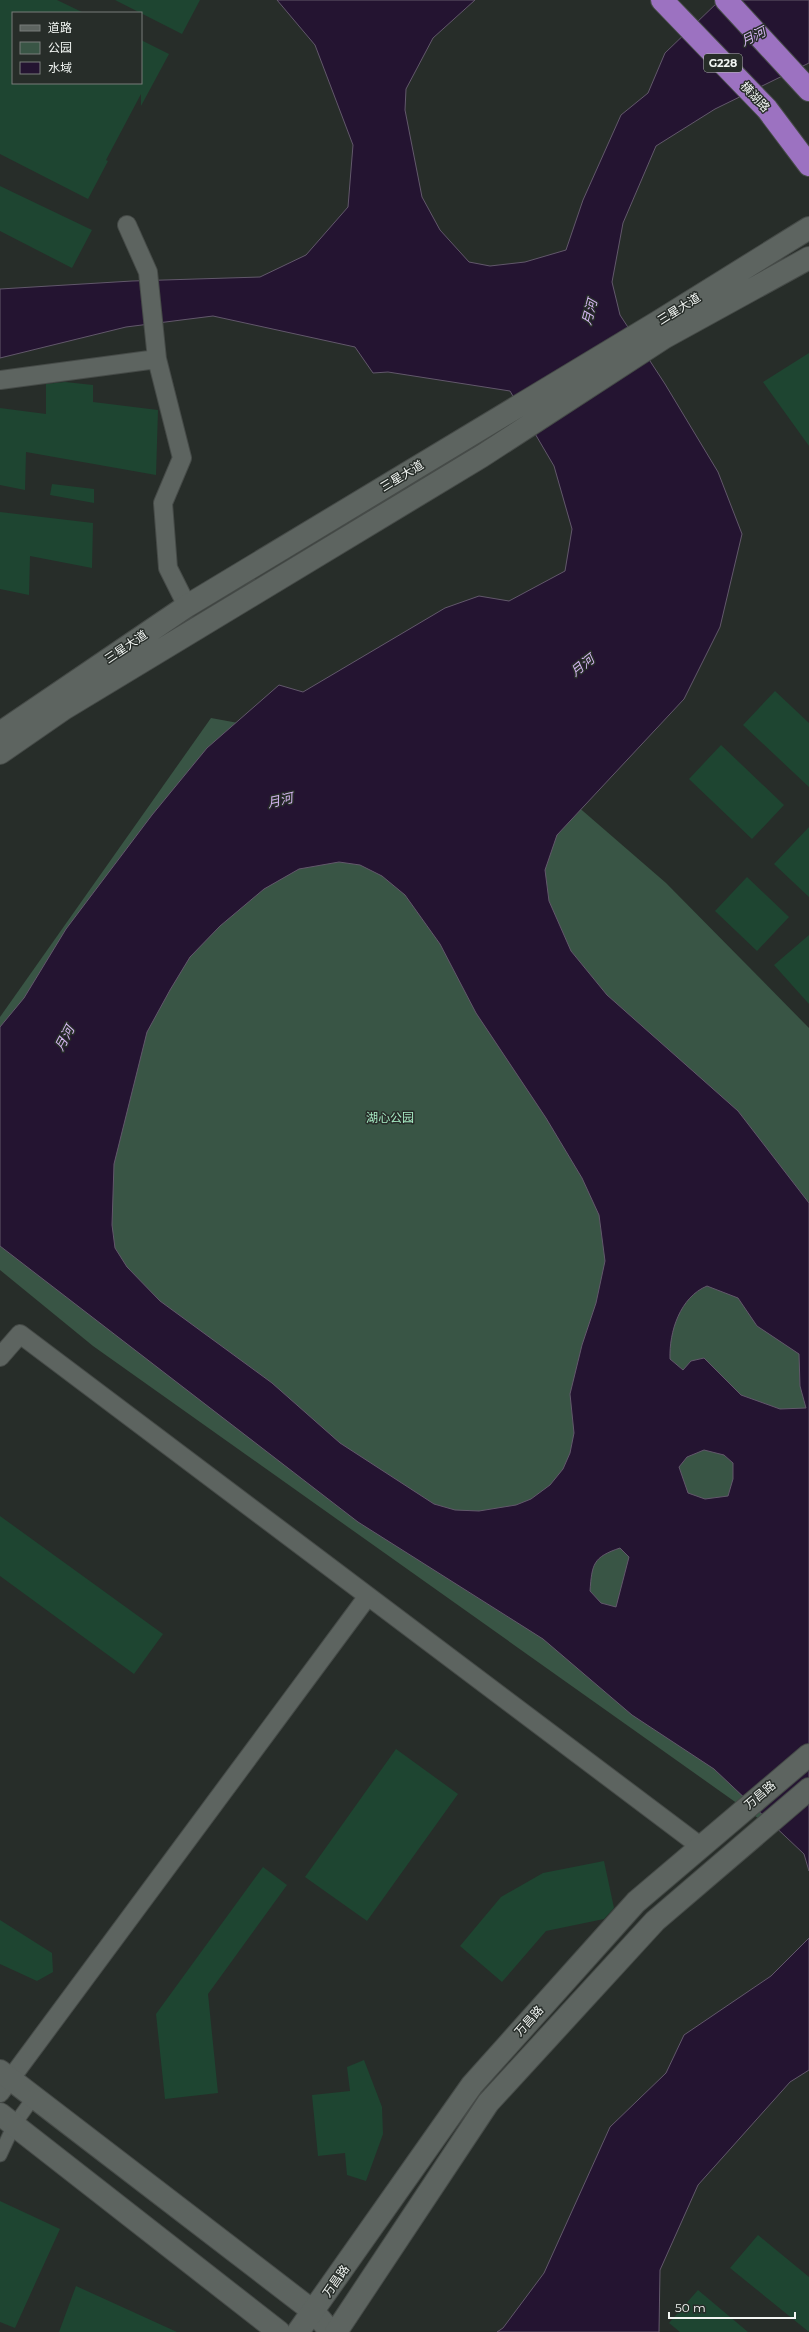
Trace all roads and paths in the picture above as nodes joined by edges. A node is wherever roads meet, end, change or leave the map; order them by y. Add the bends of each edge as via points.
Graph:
1 (662, 0) edge
2 (726, 0) edge
3 (805, 84) edge
4 (809, 165) edge
5 (127, 225) dead end
6 (809, 228) edge
7 (809, 258) edge
8 (662, 330) junction
9 (157, 359) junction
10 (0, 380) edge
11 (187, 606) junction
12 (0, 734) edge
13 (0, 753) edge
14 (0, 1357) edge
15 (368, 1596) junction
16 (809, 1754) edge
17 (809, 1789) edge
18 (700, 1846) junction
19 (4, 2081) edge
20 (34, 2098) junction
21 (7, 2119) edge
22 (0, 2154) edge
23 (314, 2312) junction
24 (279, 2332) edge
25 (298, 2332) edge
26 (331, 2332) edge
27 (336, 2332) edge

1 - 4 highway, 横湖路 / G228 via 767,109
2 - 3 highway
5 - 9 street via 148,272 152,331
6 - 8 street, 三星大道
7 - 8 street, 三星大道
8 - 11 street, 三星大道 via 468,436
8 - 13 street, 三星大道 via 482,456 65,708
9 - 10 street
9 - 11 street via 182,458 163,503 168,568
11 - 12 street, 三星大道
14 - 15 street via 20,1334
15 - 18 street
15 - 19 street
16 - 18 street, 万昌路
17 - 27 street, 万昌路 via 655,1921 488,2103
18 - 23 street, 万昌路 via 636,1902 472,2085
19 - 20 street
20 - 21 street
20 - 23 street
21 - 22 street
21 - 24 street
23 - 25 street, 万昌路
23 - 26 street

